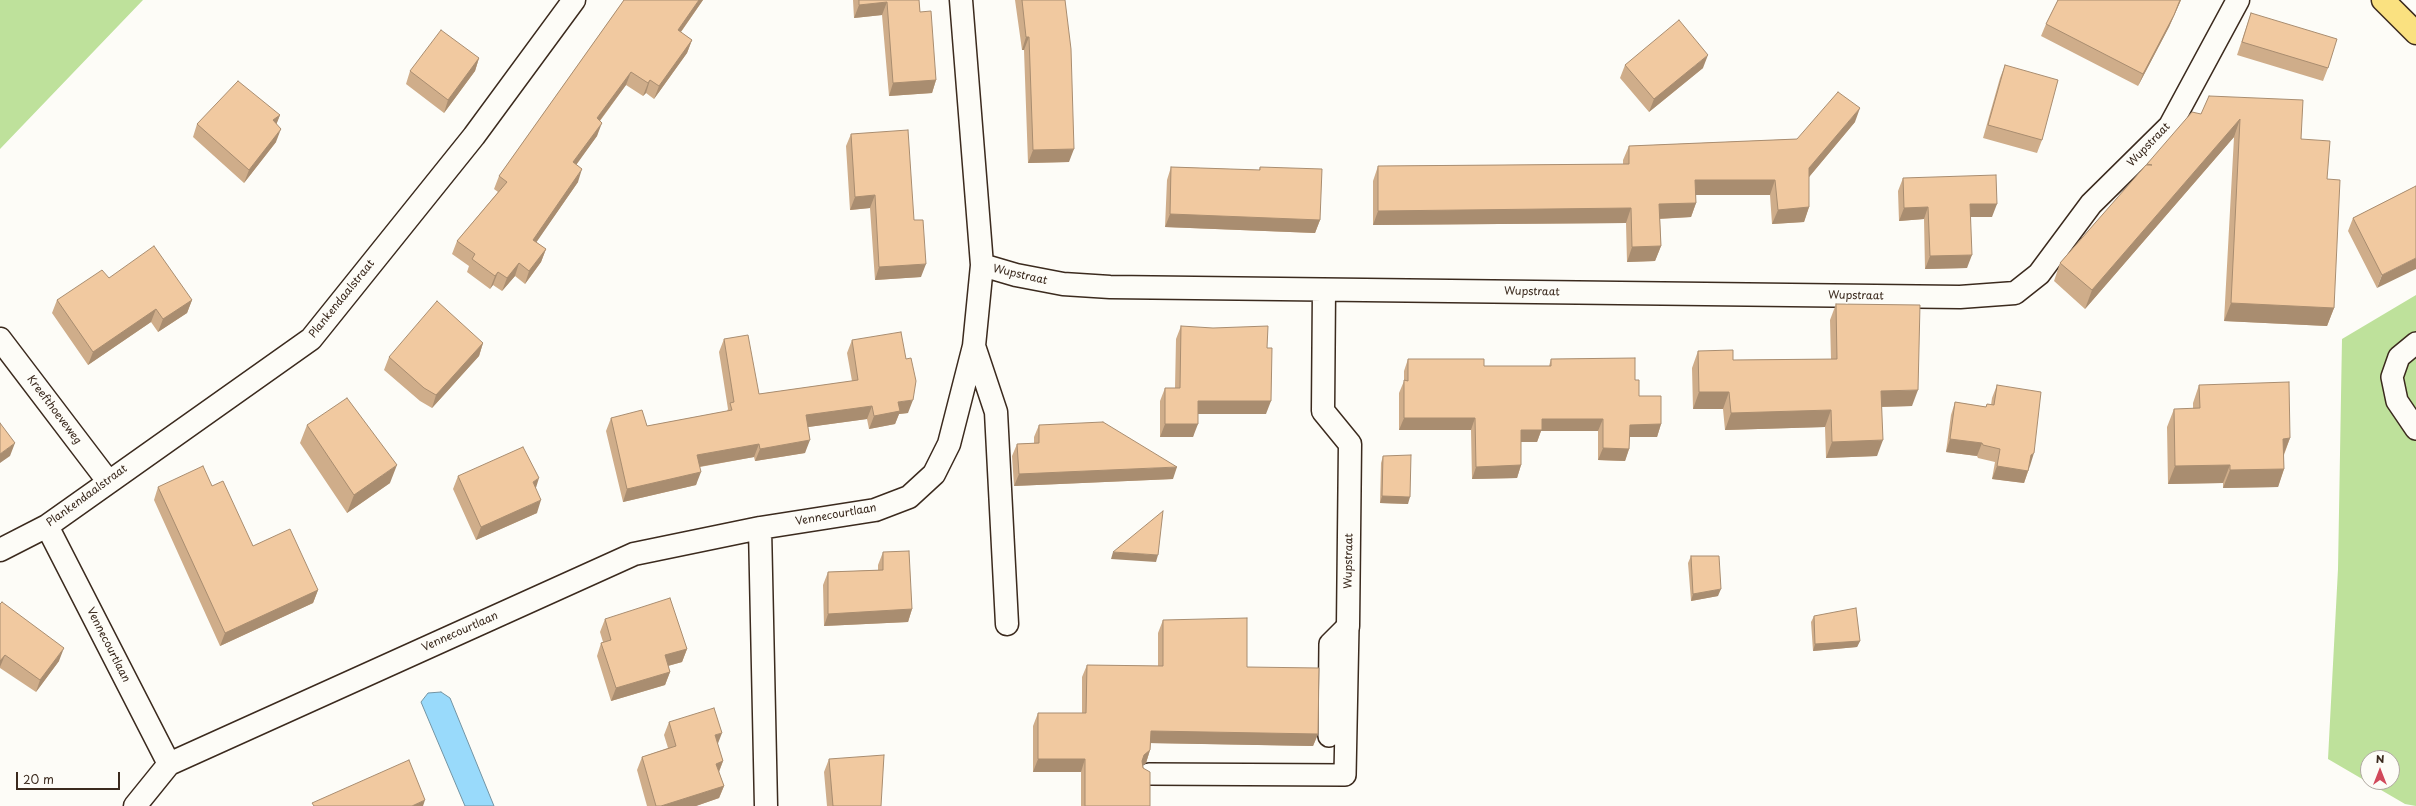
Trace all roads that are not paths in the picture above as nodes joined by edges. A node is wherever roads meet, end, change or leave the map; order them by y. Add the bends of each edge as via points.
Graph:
1 (574, 0) edge
2 (961, 0) edge
3 (2238, 0) edge
4 (2383, 0) edge
5 (2416, 33) edge
6 (982, 265) junction
7 (1324, 290) junction
8 (0, 339) edge
9 (2416, 343) edge
10 (974, 346) junction
11 (2416, 429) edge
12 (108, 481) junction
13 (47, 526) junction
14 (760, 528) junction
15 (0, 550) edge
16 (1007, 624) dead end
17 (1348, 626) junction
18 (1329, 736) dead end
19 (169, 764) junction
20 (1150, 774) edge
21 (135, 806) edge
22 (766, 806) edge

1 - 12 street, Plankendaalstraat via 474,136 311,339
2 - 6 street, Wupstraat
3 - 7 street, Wupstraat via 2170,126 2091,204 2039,274 2015,293 1960,297
4 - 5 main road
6 - 7 street, Wupstraat via 1063,284
6 - 10 street, Vennecourtlaan
7 - 17 street, Wupstraat via 1323,410 1350,444
8 - 12 street, Kreefthoeveweg
9 - 11 lane via 2399,357 2392,377 2397,401
10 - 14 street, Vennecourtlaan via 948,444 934,474 909,497 875,510
10 - 16 street, Vennecourtlaan via 996,412
12 - 13 street, Plankendaalstraat
13 - 15 street, Plankendaalstraat
13 - 19 street, Vennecourtlaan
14 - 19 street, Vennecourtlaan via 634,554
14 - 22 street
17 - 18 lane via 1330,644
17 - 20 lane via 1345,775
19 - 21 street, Vennecourtlaan

